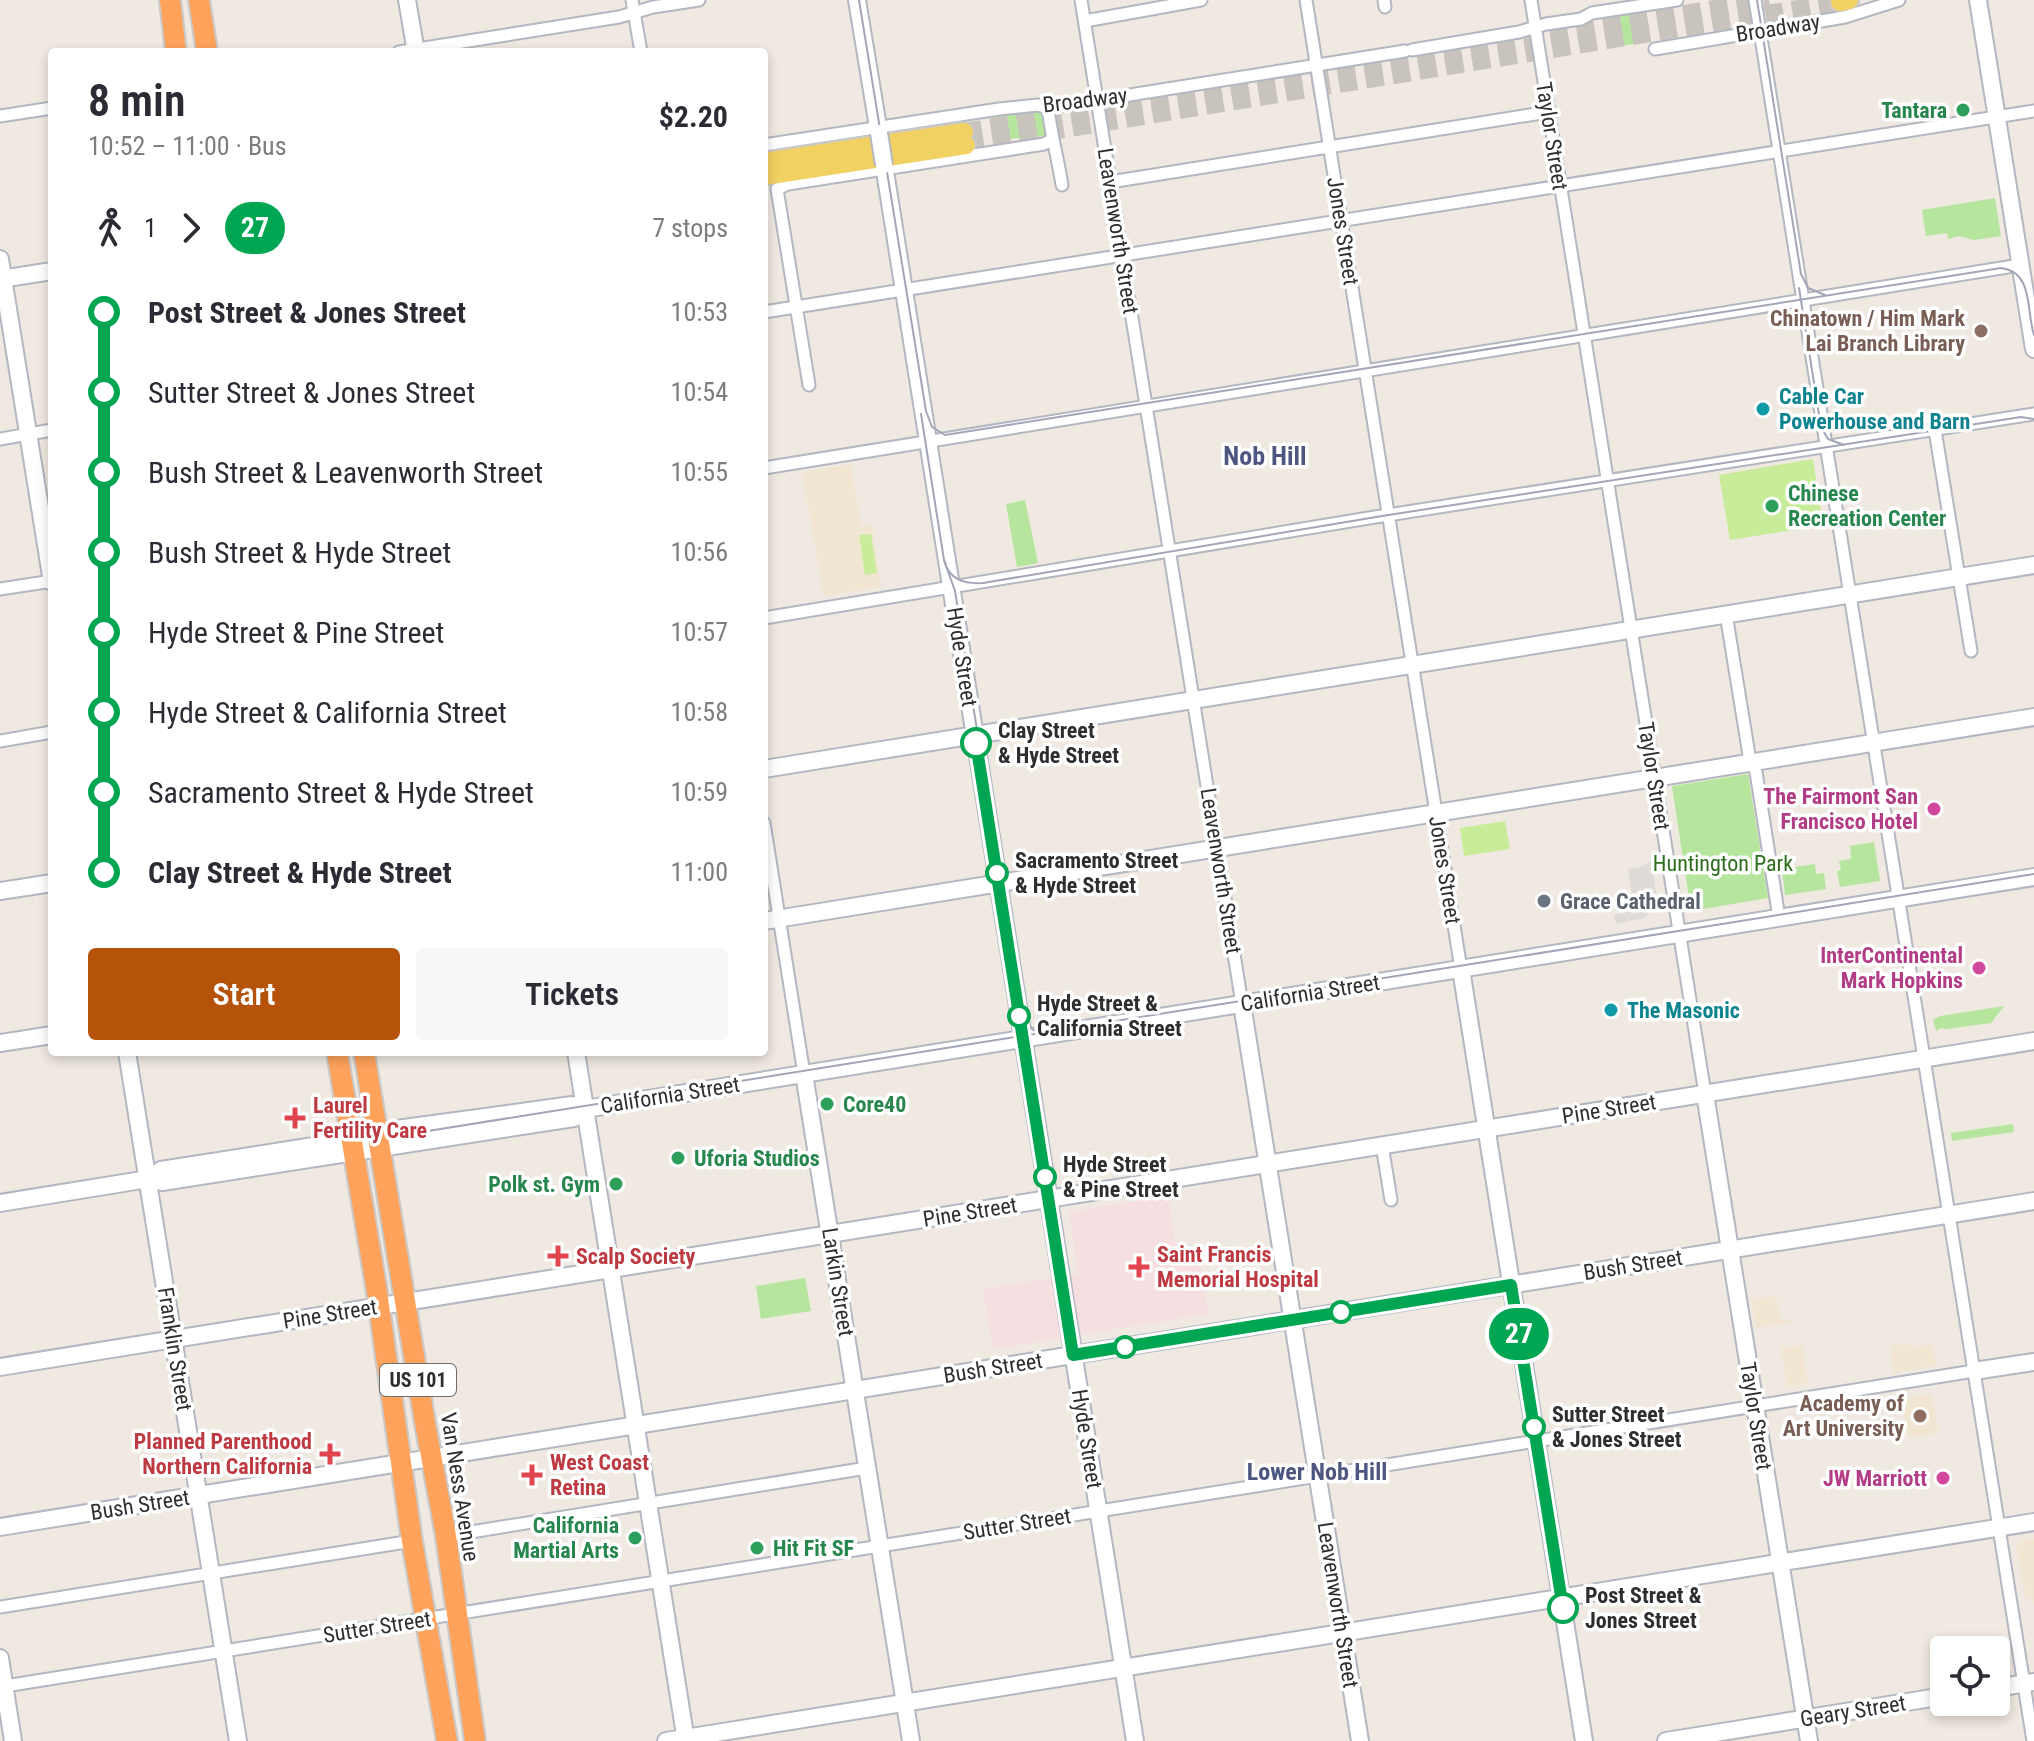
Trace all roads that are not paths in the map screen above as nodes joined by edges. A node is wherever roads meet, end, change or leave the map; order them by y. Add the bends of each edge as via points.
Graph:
1 (170, 0) edge
2 (199, 0) edge
3 (407, 0) edge
4 (699, 0) edge
5 (857, 0) edge
6 (1081, 0) edge
7 (1201, 0) edge
8 (1306, 0) edge
9 (1531, 0) edge
10 (1677, 0) edge
11 (1755, 0) edge
12 (1899, 0) edge
13 (1978, 0) edge
14 (633, 6) edge
15 (1085, 21) junction
16 (1536, 28) junction
17 (1760, 32) junction
18 (176, 48) edge
19 (206, 48) edge
20 (410, 48) edge
21 (425, 48) edge
22 (640, 48) edge
23 (1655, 49) dead end
24 (1316, 65) junction
25 (1097, 100) junction
26 (1048, 108) junction
27 (48, 109) edge
28 (2034, 111) edge
29 (1548, 112) junction
30 (0, 116) edge
31 (1997, 117) junction
32 (878, 130) junction
33 (1051, 140) junction
34 (768, 144) edge
35 (1329, 147) junction
36 (1779, 151) junction
37 (768, 162) edge
38 (884, 167) junction
39 (770, 182) edge
40 (1110, 182) junction
41 (1062, 185) dead end
42 (1560, 186) junction
43 (1341, 221) junction
44 (1122, 255) junction
45 (0, 259) edge
46 (2027, 264) edge
47 (48, 272) edge
48 (2, 279) edge
49 (904, 290) junction
50 (1802, 300) junction
51 (794, 307) junction
52 (768, 311) edge
53 (1585, 335) junction
54 (2034, 349) edge
55 (1365, 370) junction
56 (809, 385) dead end
57 (1146, 406) junction
58 (2034, 414) edge
59 (1935, 430) junction
60 (48, 431) edge
61 (28, 434) junction
62 (0, 439) edge
63 (928, 441) junction
64 (1826, 448) junction
65 (768, 467) edge
66 (1607, 482) junction
67 (1388, 515) junction
68 (1169, 551) junction
69 (48, 556) edge
70 (2034, 565) edge
71 (1959, 577) junction
72 (48, 582) edge
73 (951, 588) junction
74 (0, 589) edge
75 (1849, 595) junction
76 (1726, 614) junction
77 (768, 617) edge
78 (1631, 630) junction
79 (1971, 651) dead end
80 (1412, 665) junction
81 (1193, 700) junction
82 (2034, 717) edge
83 (48, 733) edge
84 (975, 735) junction
85 (0, 741) edge
86 (1873, 743) junction
87 (1752, 762) junction
88 (768, 768) edge
89 (1654, 778) junction
90 (1436, 813) junction
91 (1217, 848) junction
92 (768, 871) edge
93 (2034, 877) edge
94 (998, 883) junction
95 (48, 884) edge
96 (0, 891) edge
97 (1899, 899) junction
98 (1779, 918) junction
99 (772, 919) edge
100 (1679, 933) junction
101 (1461, 969) junction
102 (1242, 1004) junction
103 (48, 1036) edge
104 (1023, 1039) junction
105 (2034, 1041) edge
106 (0, 1043) edge
107 (128, 1056) edge
108 (338, 1056) edge
109 (365, 1056) edge
110 (577, 1056) edge
111 (1924, 1059) junction
112 (804, 1074) junction
113 (1705, 1094) junction
114 (585, 1109) junction
115 (1486, 1129) junction
116 (379, 1141) junction
117 (1382, 1145) junction
118 (352, 1146) junction
119 (1267, 1164) junction
120 (148, 1179) junction
121 (1049, 1199) junction
122 (1391, 1200) dead end
123 (2034, 1201) edge
124 (0, 1203) edge
125 (1949, 1215) junction
126 (830, 1234) junction
127 (1730, 1250) junction
128 (611, 1269) junction
129 (1511, 1285) junction
130 (405, 1302) junction
131 (378, 1306) junction
132 (1293, 1320) junction
133 (173, 1339) junction
134 (1073, 1355) junction
135 (2034, 1362) edge
136 (0, 1367) edge
137 (1974, 1371) junction
138 (855, 1390) junction
139 (1755, 1406) junction
140 (636, 1425) junction
141 (1536, 1441) junction
142 (432, 1458) junction
143 (402, 1463) junction
144 (867, 1468) junction
145 (1318, 1476) junction
146 (198, 1495) junction
147 (648, 1503) junction
148 (1098, 1511) junction
149 (2034, 1522) edge
150 (0, 1527) edge
151 (1999, 1528) junction
152 (446, 1536) junction
153 (412, 1541) junction
154 (880, 1546) junction
155 (1780, 1563) junction
156 (211, 1573) junction
157 (661, 1581) junction
158 (1561, 1598) junction
159 (0, 1607) edge
160 (455, 1614) junction
161 (426, 1619) junction
162 (1343, 1633) junction
163 (223, 1651) junction
164 (0, 1658) edge
165 (1124, 1668) junction
166 (2029, 1683) edge
167 (2, 1687) edge
168 (1930, 1698) edge
169 (905, 1703) junction
170 (1805, 1719) junction
171 (686, 1739) edge
172 (13, 1741) edge
173 (238, 1741) edge
174 (447, 1741) edge
175 (475, 1741) edge
176 (666, 1741) edge
177 (911, 1741) edge
178 (1135, 1741) edge
179 (1360, 1741) edge
180 (1584, 1741) edge
181 (1666, 1741) edge
182 (1809, 1741) edge
183 (2033, 1741) edge

1 - 18 highway
2 - 19 highway
3 - 20 street
4 - 14 street
5 - 32 street, Hyde Street
6 - 15 street, Leavenworth Street
7 - 15 street
8 - 24 street, Jones Street
9 - 16 street, Taylor Street
10 - 16 street, Broadway
11 - 17 street
12 - 17 street, Broadway via 1855,15
13 - 31 street
14 - 21 street
14 - 22 street
15 - 25 street, Leavenworth Street
16 - 24 street, Broadway
16 - 29 street, Taylor Street
17 - 23 street, Broadway
17 - 36 street
24 - 25 street, Broadway
24 - 35 street, Jones Street
25 - 26 street, Broadway
25 - 40 street, Leavenworth Street
26 - 32 street, Broadway via 999,109
26 - 33 street
27 - 30 street
28 - 31 street
29 - 35 street
29 - 42 street, Taylor Street
31 - 36 street
31 - 46 street
32 - 34 street, Broadway
32 - 38 street, Hyde Street, bridge
33 - 38 street, Broadway
33 - 41 street
35 - 40 street
35 - 43 street, Jones Street
36 - 42 street
36 - 50 street
37 - 39 main road via 965,138
38 - 39 street, Broadway via 788,184
38 - 49 street, Hyde Street
39 - 51 street
40 - 44 street, Leavenworth Street
42 - 43 street
42 - 53 street, Taylor Street
43 - 44 street
43 - 55 street, Jones Street
44 - 49 street
44 - 57 street, Leavenworth Street
45 - 48 street
46 - 50 street
46 - 54 street
47 - 48 street
48 - 61 street
49 - 51 street
49 - 63 street, Hyde Street
50 - 53 street
50 - 64 street
51 - 52 street
51 - 56 street
53 - 55 street
53 - 66 street, Taylor Street
55 - 57 street
55 - 67 street, Jones Street
57 - 63 street
57 - 68 street, Leavenworth Street
58 - 59 street
59 - 64 street
59 - 71 street
60 - 61 street
61 - 62 street
61 - 69 street
63 - 65 street
63 - 73 street, Hyde Street
64 - 66 street
64 - 75 street
66 - 67 street
66 - 78 street, Taylor Street
67 - 68 street
67 - 80 street, Jones Street
68 - 73 street
68 - 81 street, Leavenworth Street
70 - 71 street
71 - 75 street
71 - 79 street
72 - 74 street
73 - 77 street
73 - 84 street, Hyde Street
75 - 76 street
75 - 86 street
76 - 78 street
76 - 87 street
78 - 80 street
78 - 89 street, Taylor Street
80 - 81 street
80 - 90 street, Jones Street
81 - 84 street
81 - 91 street, Leavenworth Street
82 - 86 street
83 - 85 street
84 - 88 street
84 - 94 street, Hyde Street
86 - 87 street
86 - 97 street
87 - 89 street
87 - 98 street
89 - 90 street
89 - 100 street, Taylor Street
90 - 91 street
90 - 101 street, Jones Street
91 - 94 street
91 - 102 street, Leavenworth Street
92 - 99 street, Larkin Street
93 - 97 street, California Street
94 - 99 street
94 - 104 street, Hyde Street
95 - 96 street
97 - 98 street, California Street
97 - 111 street
98 - 100 street, California Street
99 - 112 street, Larkin Street
100 - 101 street, California Street
100 - 113 street, Taylor Street
101 - 102 street, California Street
101 - 115 street, Jones Street
102 - 104 street, California Street
102 - 119 street, Leavenworth Street
103 - 106 street
104 - 112 street, California Street
104 - 121 street, Hyde Street
105 - 111 street, Pine Street
107 - 120 street, Franklin Street
108 - 118 highway, US 101
109 - 116 highway, Van Ness Avenue / US 101
110 - 114 street
111 - 113 street, Pine Street
111 - 125 street
112 - 114 street, California Street
112 - 126 street, Larkin Street
113 - 115 street, Pine Street
113 - 127 street, Taylor Street
114 - 116 street, California Street via 572,1105
114 - 128 street
115 - 117 street, Pine Street
115 - 129 street, Jones Street
116 - 118 street, California Street
116 - 130 highway, Van Ness Avenue / US 101
117 - 119 street, Pine Street
117 - 122 street
118 - 120 street, California Street via 161,1170
118 - 131 highway, US 101
119 - 121 street, Pine Street
119 - 132 street, Leavenworth Street
120 - 124 street, California Street
120 - 133 street, Franklin Street
121 - 126 street, Pine Street
121 - 134 street, Hyde Street
123 - 125 street, Bush Street
125 - 127 street, Bush Street
125 - 137 street
126 - 128 street, Pine Street
126 - 138 street, Larkin Street
127 - 129 street, Bush Street
127 - 139 street, Taylor Street
128 - 130 street, Pine Street
128 - 140 street
129 - 132 street, Bush Street
129 - 141 street, Jones Street
130 - 131 street, Pine Street
130 - 142 highway, Van Ness Avenue / US 101
131 - 133 street, Pine Street
131 - 143 highway, US 101
132 - 134 street, Bush Street
132 - 145 street, Leavenworth Street
133 - 136 street, Pine Street
133 - 146 street, Franklin Street
134 - 138 street, Bush Street
134 - 148 street, Hyde Street
135 - 137 street, Sutter Street
137 - 139 street, Sutter Street
137 - 151 street
138 - 140 street, Bush Street
138 - 144 street, Larkin Street
139 - 141 street, Sutter Street
139 - 155 street, Taylor Street
140 - 142 street, Bush Street
140 - 147 street
141 - 145 street, Sutter Street
141 - 158 street, Jones Street
142 - 143 street, Bush Street
142 - 152 highway, Van Ness Avenue / US 101
143 - 146 street, Bush Street
143 - 153 highway, US 101
144 - 147 street
144 - 154 street, Larkin Street
145 - 148 street, Sutter Street
145 - 162 street, Leavenworth Street
146 - 150 street, Bush Street
146 - 156 street, Franklin Street
147 - 152 street
147 - 157 street
148 - 154 street, Sutter Street
148 - 165 street, Hyde Street
149 - 151 street
151 - 155 street
151 - 166 street
152 - 160 highway, Van Ness Avenue / US 101
153 - 156 street
153 - 161 highway, US 101
154 - 157 street, Sutter Street
154 - 169 street, Larkin Street
155 - 158 street
155 - 170 street, Taylor Street
156 - 159 street
156 - 163 street, Franklin Street
157 - 160 street, Sutter Street
157 - 171 street
158 - 162 street
158 - 180 street, Jones Street
160 - 161 street, Sutter Street
160 - 175 highway, Van Ness Avenue / US 101
161 - 163 street, Sutter Street
161 - 174 highway, US 101
162 - 165 street
162 - 179 street, Leavenworth Street
163 - 167 street, Sutter Street
163 - 173 street, Franklin Street
164 - 167 street
165 - 169 street
165 - 178 street, Hyde Street
166 - 183 street
167 - 172 street
168 - 170 street, Geary Street
169 - 171 street
169 - 177 street, Larkin Street
170 - 181 street, Geary Street
170 - 182 street, Taylor Street
171 - 176 street

